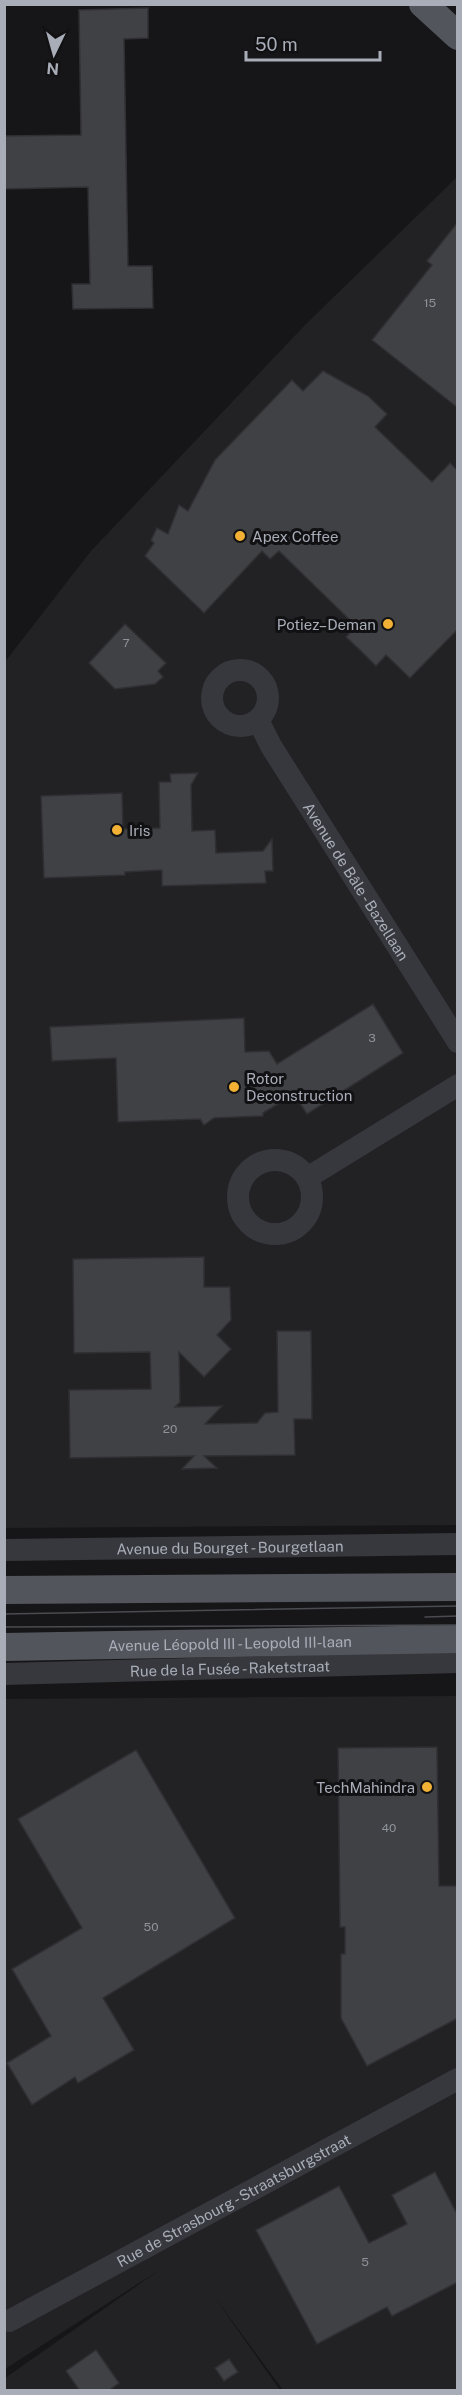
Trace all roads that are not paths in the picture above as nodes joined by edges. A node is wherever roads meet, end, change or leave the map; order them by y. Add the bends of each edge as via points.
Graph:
1 (423, 4) edge
2 (458, 36) edge
3 (258, 720) dead end
4 (458, 1042) edge
5 (458, 1085) edge
6 (307, 1178) dead end
7 (458, 1544) edge
8 (4, 1550) edge
9 (458, 1587) edge
10 (4, 1590) edge
11 (458, 1639) edge
12 (4, 1647) edge
13 (458, 1662) edge
14 (4, 1674) edge
15 (458, 2079) edge
16 (9, 2321) dead end

1 - 2 main road
3 - 4 street, Avenue de Bâle - Bazellaan
5 - 6 street
7 - 8 street, Avenue du Bourget - Bourgetlaan
9 - 10 main road
11 - 12 main road, Avenue Léopold III - Leopold III-laan
13 - 14 street, Rue de la Fusée - Raketstraat
15 - 16 street, Rue de Strasbourg - Straatsburgstraat

